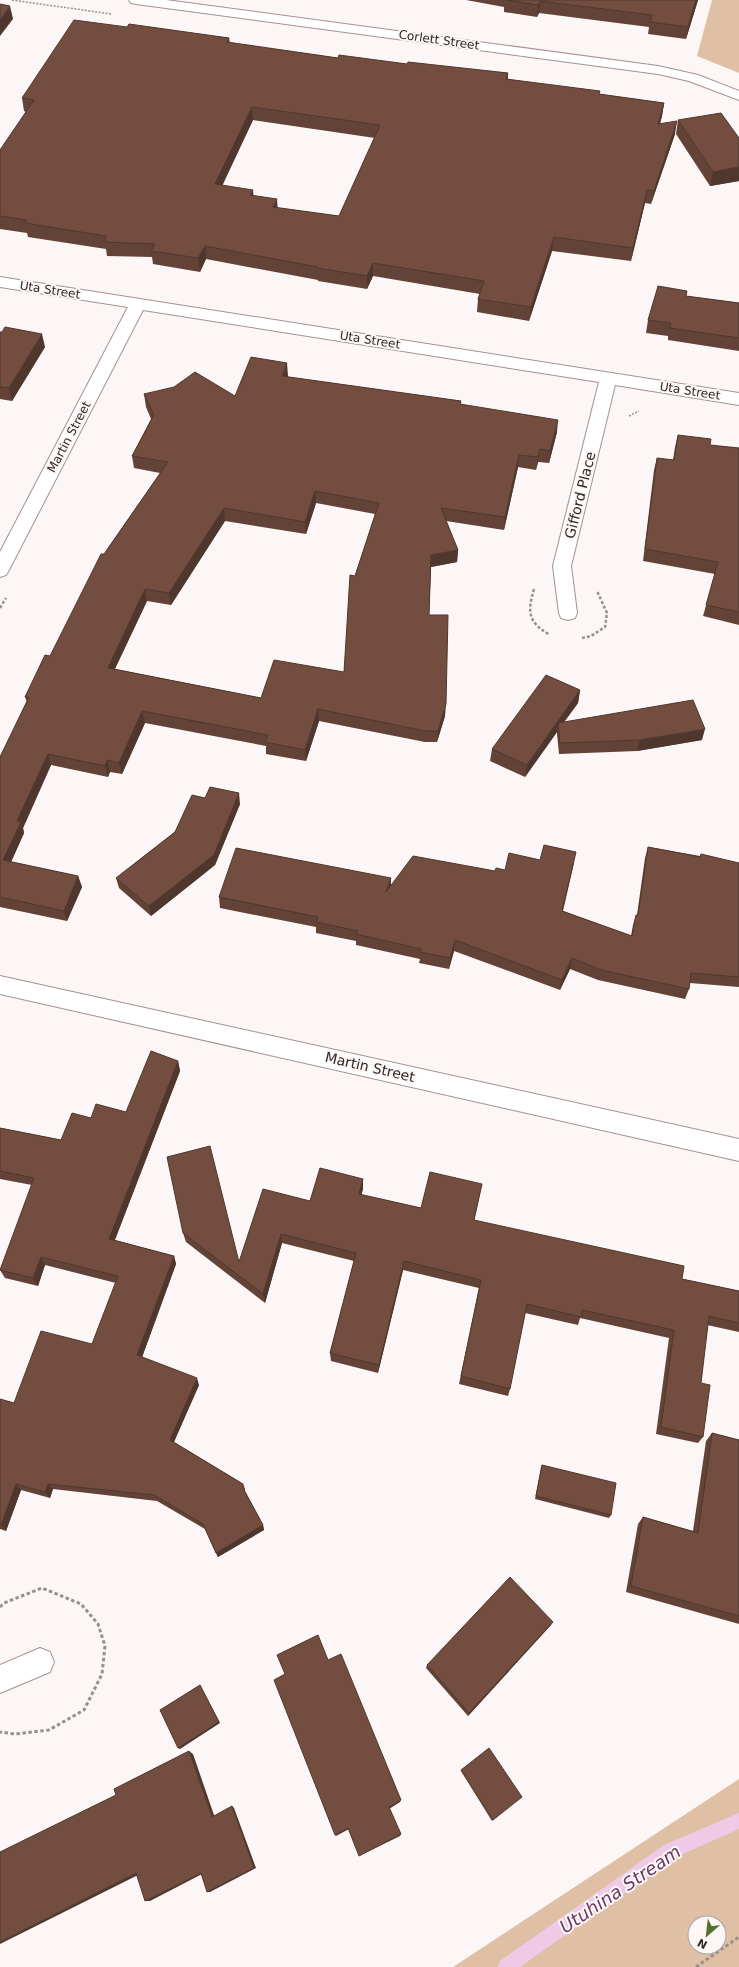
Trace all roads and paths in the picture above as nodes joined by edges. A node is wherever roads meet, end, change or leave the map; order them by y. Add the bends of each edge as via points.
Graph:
1 (136, 0) edge
2 (739, 96) edge
3 (0, 282) edge
4 (138, 303) junction
5 (608, 378) junction
6 (739, 399) edge
7 (0, 570) edge
8 (568, 613) dead end
9 (0, 985) edge
10 (739, 1150) edge
11 (0, 1607) edge
12 (40, 1662) dead end
13 (0, 1679) edge
14 (0, 1732) edge
15 (739, 1937) edge
16 (696, 1967) edge

1 - 2 street, Corlett Street via 658,70 693,78
3 - 4 street, Uta Street
4 - 5 street, Uta Street
4 - 7 street, Martin Street
5 - 6 street, Uta Street
5 - 8 street, Gifford Place via 562,566
9 - 10 street, Martin Street
11 - 14 path via 42,1588 81,1604 98,1624 105,1646 102,1674 84,1710 49,1730 15,1734
12 - 13 street
15 - 16 path

